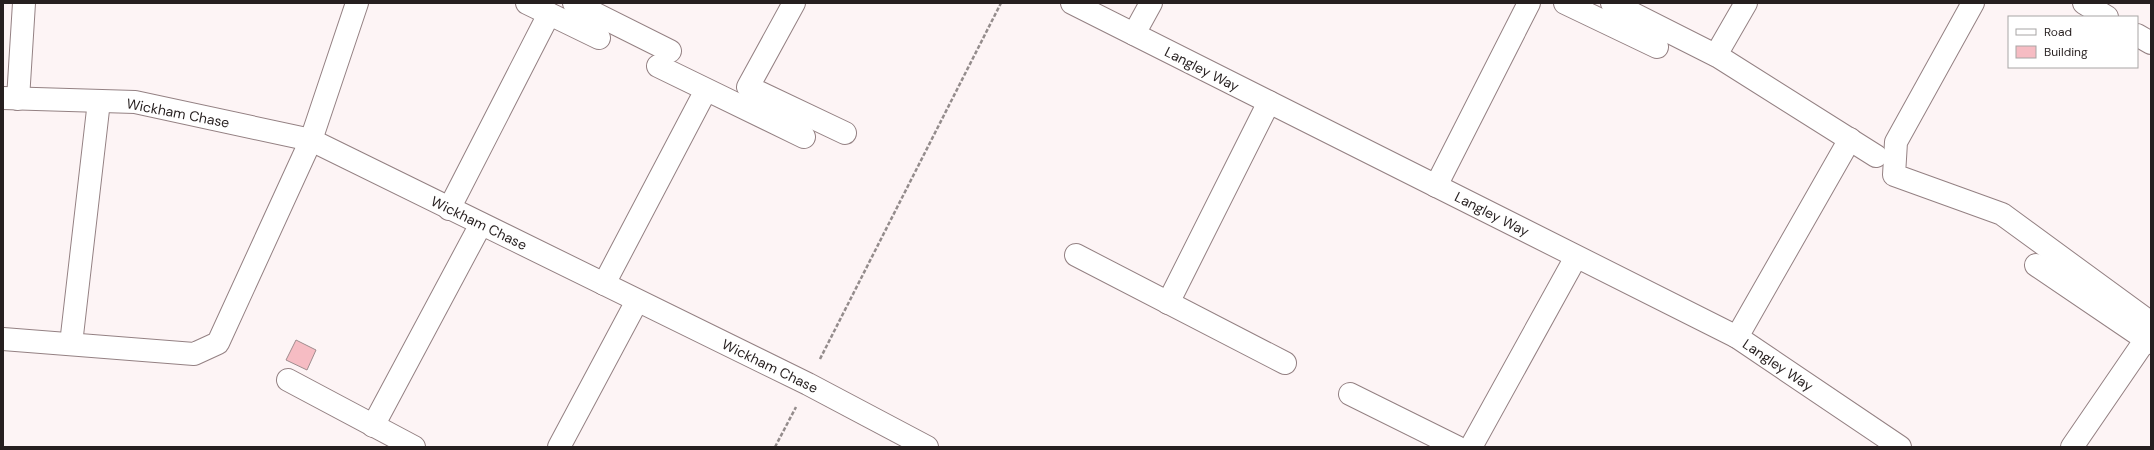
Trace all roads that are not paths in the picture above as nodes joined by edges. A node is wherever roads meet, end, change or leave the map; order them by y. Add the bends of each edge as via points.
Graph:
1 (24, 3) edge
2 (357, 3) edge
3 (527, 3) edge
4 (794, 3) edge
5 (1072, 3) edge
6 (1151, 3) edge
7 (1529, 3) edge
8 (1565, 3) edge
9 (1612, 3) edge
10 (1746, 3) edge
11 (1973, 3) edge
12 (2084, 3) edge
13 (579, 4) edge
14 (549, 14) junction
15 (2105, 16) edge
16 (1134, 34) junction
17 (2138, 36) edge
18 (599, 38) dead end
19 (2151, 43) edge
20 (1657, 47) dead end
21 (1716, 55) junction
22 (706, 90) junction
23 (11, 99) edge
24 (99, 101) junction
25 (1269, 102) junction
26 (845, 133) dead end
27 (804, 137) dead end
28 (1850, 139) junction
29 (311, 140) junction
30 (1876, 156) dead end
31 (1436, 186) junction
32 (449, 209) junction
33 (481, 224) junction
34 (1076, 255) dead end
35 (1576, 257) junction
36 (2036, 265) dead end
37 (604, 284) junction
38 (637, 300) junction
39 (1168, 303) junction
40 (2149, 335) edge
41 (1737, 337) junction
42 (3, 339) edge
43 (71, 344) junction
44 (1285, 363) dead end
45 (288, 380) dead end
46 (1350, 394) dead end
47 (374, 426) junction
48 (1871, 439) edge
49 (414, 447) edge
50 (559, 447) edge
51 (927, 447) edge
52 (1457, 447) edge
53 (1471, 447) edge
54 (1900, 447) edge
55 (2072, 447) edge

1 - 23 street
2 - 29 street
3 - 14 street
4 - 26 street via 748,87
5 - 16 street, Langley Way
6 - 16 street
7 - 31 street
8 - 20 street
9 - 21 street
10 - 21 street
11 - 40 street via 1896,142 1894,175 2002,214
12 - 15 street
13 - 22 street via 664,59
14 - 18 street
14 - 32 street
16 - 25 street, Langley Way
17 - 19 street
21 - 28 street
22 - 27 street
22 - 37 street
23 - 24 street, Wickham Chase
24 - 29 street, Wickham Chase via 135,102
24 - 43 street
25 - 31 street, Langley Way
25 - 39 street
28 - 30 street
28 - 41 street
29 - 32 street, Wickham Chase
29 - 43 street via 218,343 194,354
31 - 35 street, Langley Way
32 - 33 street, Wickham Chase
33 - 37 street, Wickham Chase
33 - 47 street
34 - 39 street
35 - 41 street, Langley Way
35 - 53 street
36 - 40 street
37 - 38 street, Wickham Chase
38 - 50 street
38 - 51 street, Wickham Chase via 808,384
39 - 44 street
40 - 55 street
41 - 48 street, Langley Way
42 - 43 street
45 - 47 street
46 - 52 street
47 - 49 street
48 - 54 street, Langley Way

